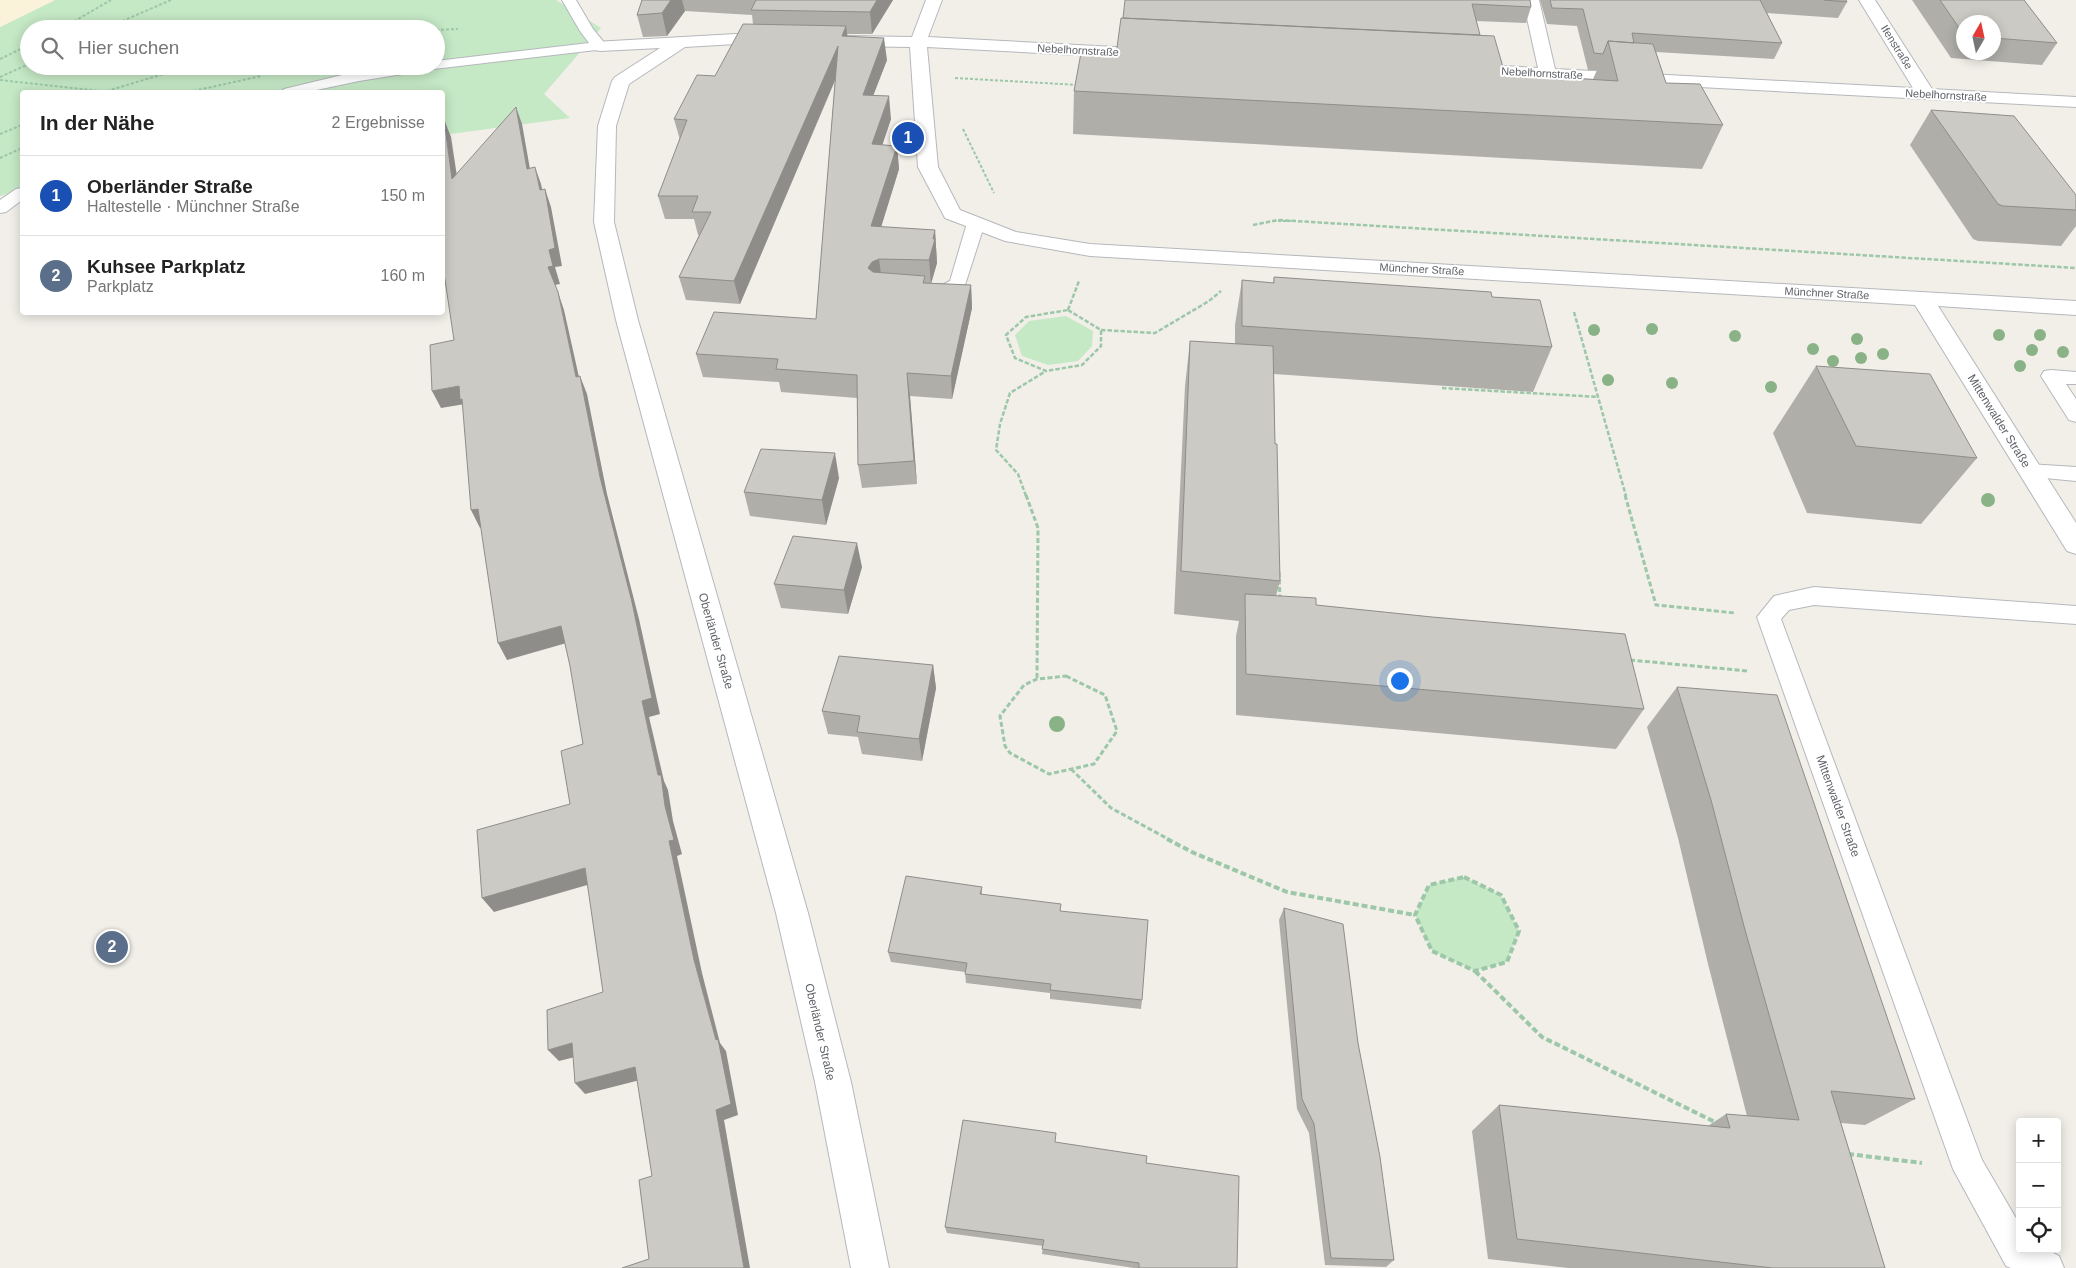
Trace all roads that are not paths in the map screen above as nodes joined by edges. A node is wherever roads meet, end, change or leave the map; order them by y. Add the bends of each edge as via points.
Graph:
1 (569, 0) edge
2 (934, 0) edge
3 (1531, 0) edge
4 (1867, 0) edge
5 (794, 40) edge
6 (832, 40) edge
7 (918, 42) junction
8 (679, 43) junction
9 (600, 46) junction
10 (1166, 54) edge
11 (445, 64) edge
12 (1449, 69) edge
13 (1548, 74) junction
14 (367, 75) edge
15 (298, 90) edge
16 (1926, 94) junction
17 (2076, 102) edge
18 (20, 194) edge
19 (0, 208) edge
20 (976, 223) junction
21 (910, 292) edge
22 (1922, 299) junction
23 (2076, 308) edge
24 (2076, 378) edge
25 (2076, 415) edge
26 (2030, 471) junction
27 (2076, 474) edge
28 (2076, 544) edge
29 (2076, 615) edge
30 (870, 1268) edge
31 (2047, 1268) edge

1 - 9 lane
2 - 7 street
3 - 13 street
4 - 16 street, Ifenstraße
5 - 8 street, Oberländer Straße via 736,39
6 - 7 street
7 - 10 street, Nebelhornstraße
7 - 20 street, Münchner Straße via 928,167 952,214
8 - 9 street, Oberländer Straße
8 - 30 street, Oberländer Straße via 621,81 607,126 604,222 627,320 792,913 833,1082
9 - 11 lane
12 - 13 street, Nebelhornstraße
13 - 16 street, Nebelhornstraße
14 - 15 lane
16 - 17 street, Nebelhornstraße
18 - 19 lane
20 - 21 lane via 958,284 944,292
20 - 22 street, Münchner Straße via 1012,238 1090,250
22 - 23 street, Münchner Straße
22 - 26 street, Mittenwalder Straße
24 - 25 lane via 2051,376
26 - 27 lane
26 - 28 street, Mittenwalder Straße
29 - 31 lane, Mittenwalder Straße via 1814,596 1782,602 1769,617 1969,1169 2018,1254

